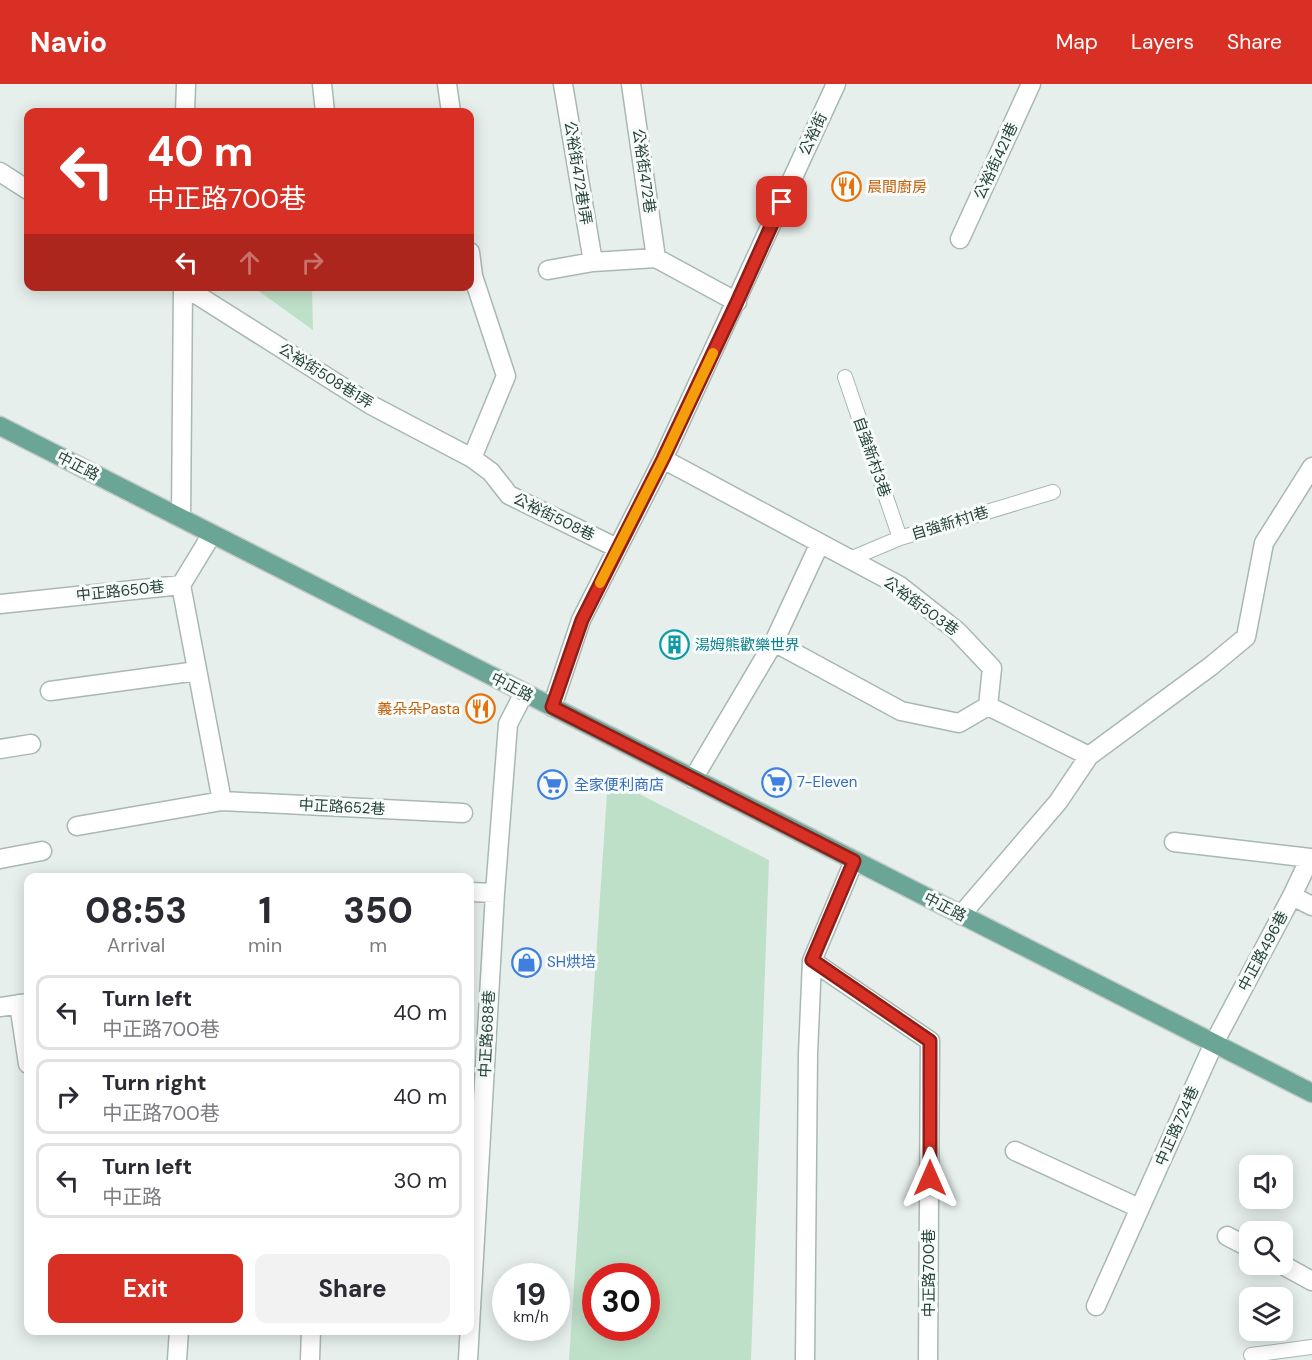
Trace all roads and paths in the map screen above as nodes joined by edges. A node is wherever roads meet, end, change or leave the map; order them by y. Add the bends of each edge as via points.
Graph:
1 (188, 84) edge
2 (322, 84) edge
3 (447, 84) edge
4 (563, 84) edge
5 (631, 84) edge
6 (836, 84) edge
7 (1031, 84) edge
8 (185, 108) edge
9 (325, 108) edge
10 (450, 108) edge
11 (0, 172) edge
12 (24, 187) edge
13 (960, 239) dead end
14 (656, 258) junction
15 (592, 262) junction
16 (548, 270) dead end
17 (474, 279) edge
18 (183, 291) edge
19 (191, 291) edge
20 (737, 302) junction
21 (845, 377) dead end
22 (0, 426) edge
23 (472, 459) junction
24 (663, 459) junction
25 (1312, 467) edge
26 (1053, 492) dead end
27 (181, 518) junction
28 (212, 534) junction
29 (900, 538) junction
30 (820, 543) junction
31 (617, 548) junction
32 (850, 559) junction
33 (181, 585) junction
34 (0, 604) edge
35 (774, 642) junction
36 (198, 671) junction
37 (50, 691) dead end
38 (524, 693) junction
39 (988, 706) junction
40 (552, 707) junction
41 (31, 744) dead end
42 (0, 748) edge
43 (1089, 756) junction
44 (693, 779) junction
45 (222, 801) junction
46 (463, 813) dead end
47 (77, 826) dead end
48 (1174, 842) dead end
49 (42, 851) dead end
50 (1311, 858) edge
51 (0, 859) edge
52 (854, 861) junction
53 (474, 892) edge
54 (495, 893) junction
55 (1293, 896) junction
56 (1312, 906) edge
57 (961, 915) junction
58 (812, 960) junction
59 (24, 1003) edge
60 (0, 1007) edge
61 (1214, 1043) junction
62 (1312, 1093) edge
63 (1016, 1151) dead end
64 (1139, 1208) junction
65 (1227, 1236) dead end
66 (1239, 1242) edge
67 (474, 1250) edge
68 (1293, 1271) edge
69 (1312, 1281) edge
70 (1096, 1306) dead end
71 (179, 1335) edge
72 (311, 1335) edge
73 (469, 1335) edge
74 (1312, 1347) edge
75 (1251, 1355) dead end
76 (177, 1360) edge
77 (310, 1360) edge
78 (468, 1360) edge
79 (805, 1360) edge
80 (928, 1360) edge

1 - 8 street
2 - 9 street
3 - 10 street
4 - 15 street, 公裕街472巷1弄
5 - 14 street, 公裕街472巷
6 - 20 street, 公裕街
7 - 13 street, 公裕街421巷
11 - 12 street
14 - 15 street
14 - 20 street
15 - 16 street
17 - 23 street via 506,376
18 - 27 street
19 - 23 street, 公裕街508巷1弄 via 371,405
20 - 24 street, 公裕街
21 - 29 lane, 自強新村3巷
22 - 27 main road, 中正路
23 - 31 street, 公裕街508巷 via 491,472 509,495
24 - 30 street, 公裕街503巷
24 - 31 street, 公裕街
25 - 43 street via 1264,543 1246,637
26 - 29 lane, 自強新村1巷
27 - 28 main road, 中正路
28 - 33 street, 中正路650巷
28 - 38 main road, 中正路
29 - 32 lane, 自強新村1巷
30 - 32 street, 公裕街503巷
30 - 35 street
31 - 40 street, 公裕街 via 582,620
32 - 39 street, 公裕街503巷 via 900,586 957,631 992,669
33 - 34 street, 中正路650巷
33 - 36 street
35 - 39 street via 902,711 959,723
35 - 44 street
36 - 37 street
36 - 45 street
38 - 40 main road, 中正路
38 - 54 street, 中正路688巷 via 508,724
39 - 43 street
40 - 44 main road, 中正路
41 - 42 street
43 - 57 street via 1058,802
44 - 52 main road, 中正路
45 - 46 street, 中正路652巷
45 - 47 street, 中正路652巷
48 - 50 street, 中正路496巷
49 - 51 street
50 - 55 street, 中正路496巷
52 - 57 main road, 中正路
52 - 58 street
53 - 54 street
54 - 67 street, 中正路688巷
55 - 56 street
55 - 61 street, 中正路496巷
57 - 61 main road, 中正路
58 - 79 street
58 - 80 street, 中正路700巷 via 930,1041
59 - 60 street
61 - 62 main road, 中正路
61 - 64 street, 中正路724巷
63 - 64 street
64 - 70 street, 中正路724巷
65 - 66 street
68 - 69 street
71 - 76 street
72 - 77 street
73 - 78 street, 中正路688巷
74 - 75 lane

